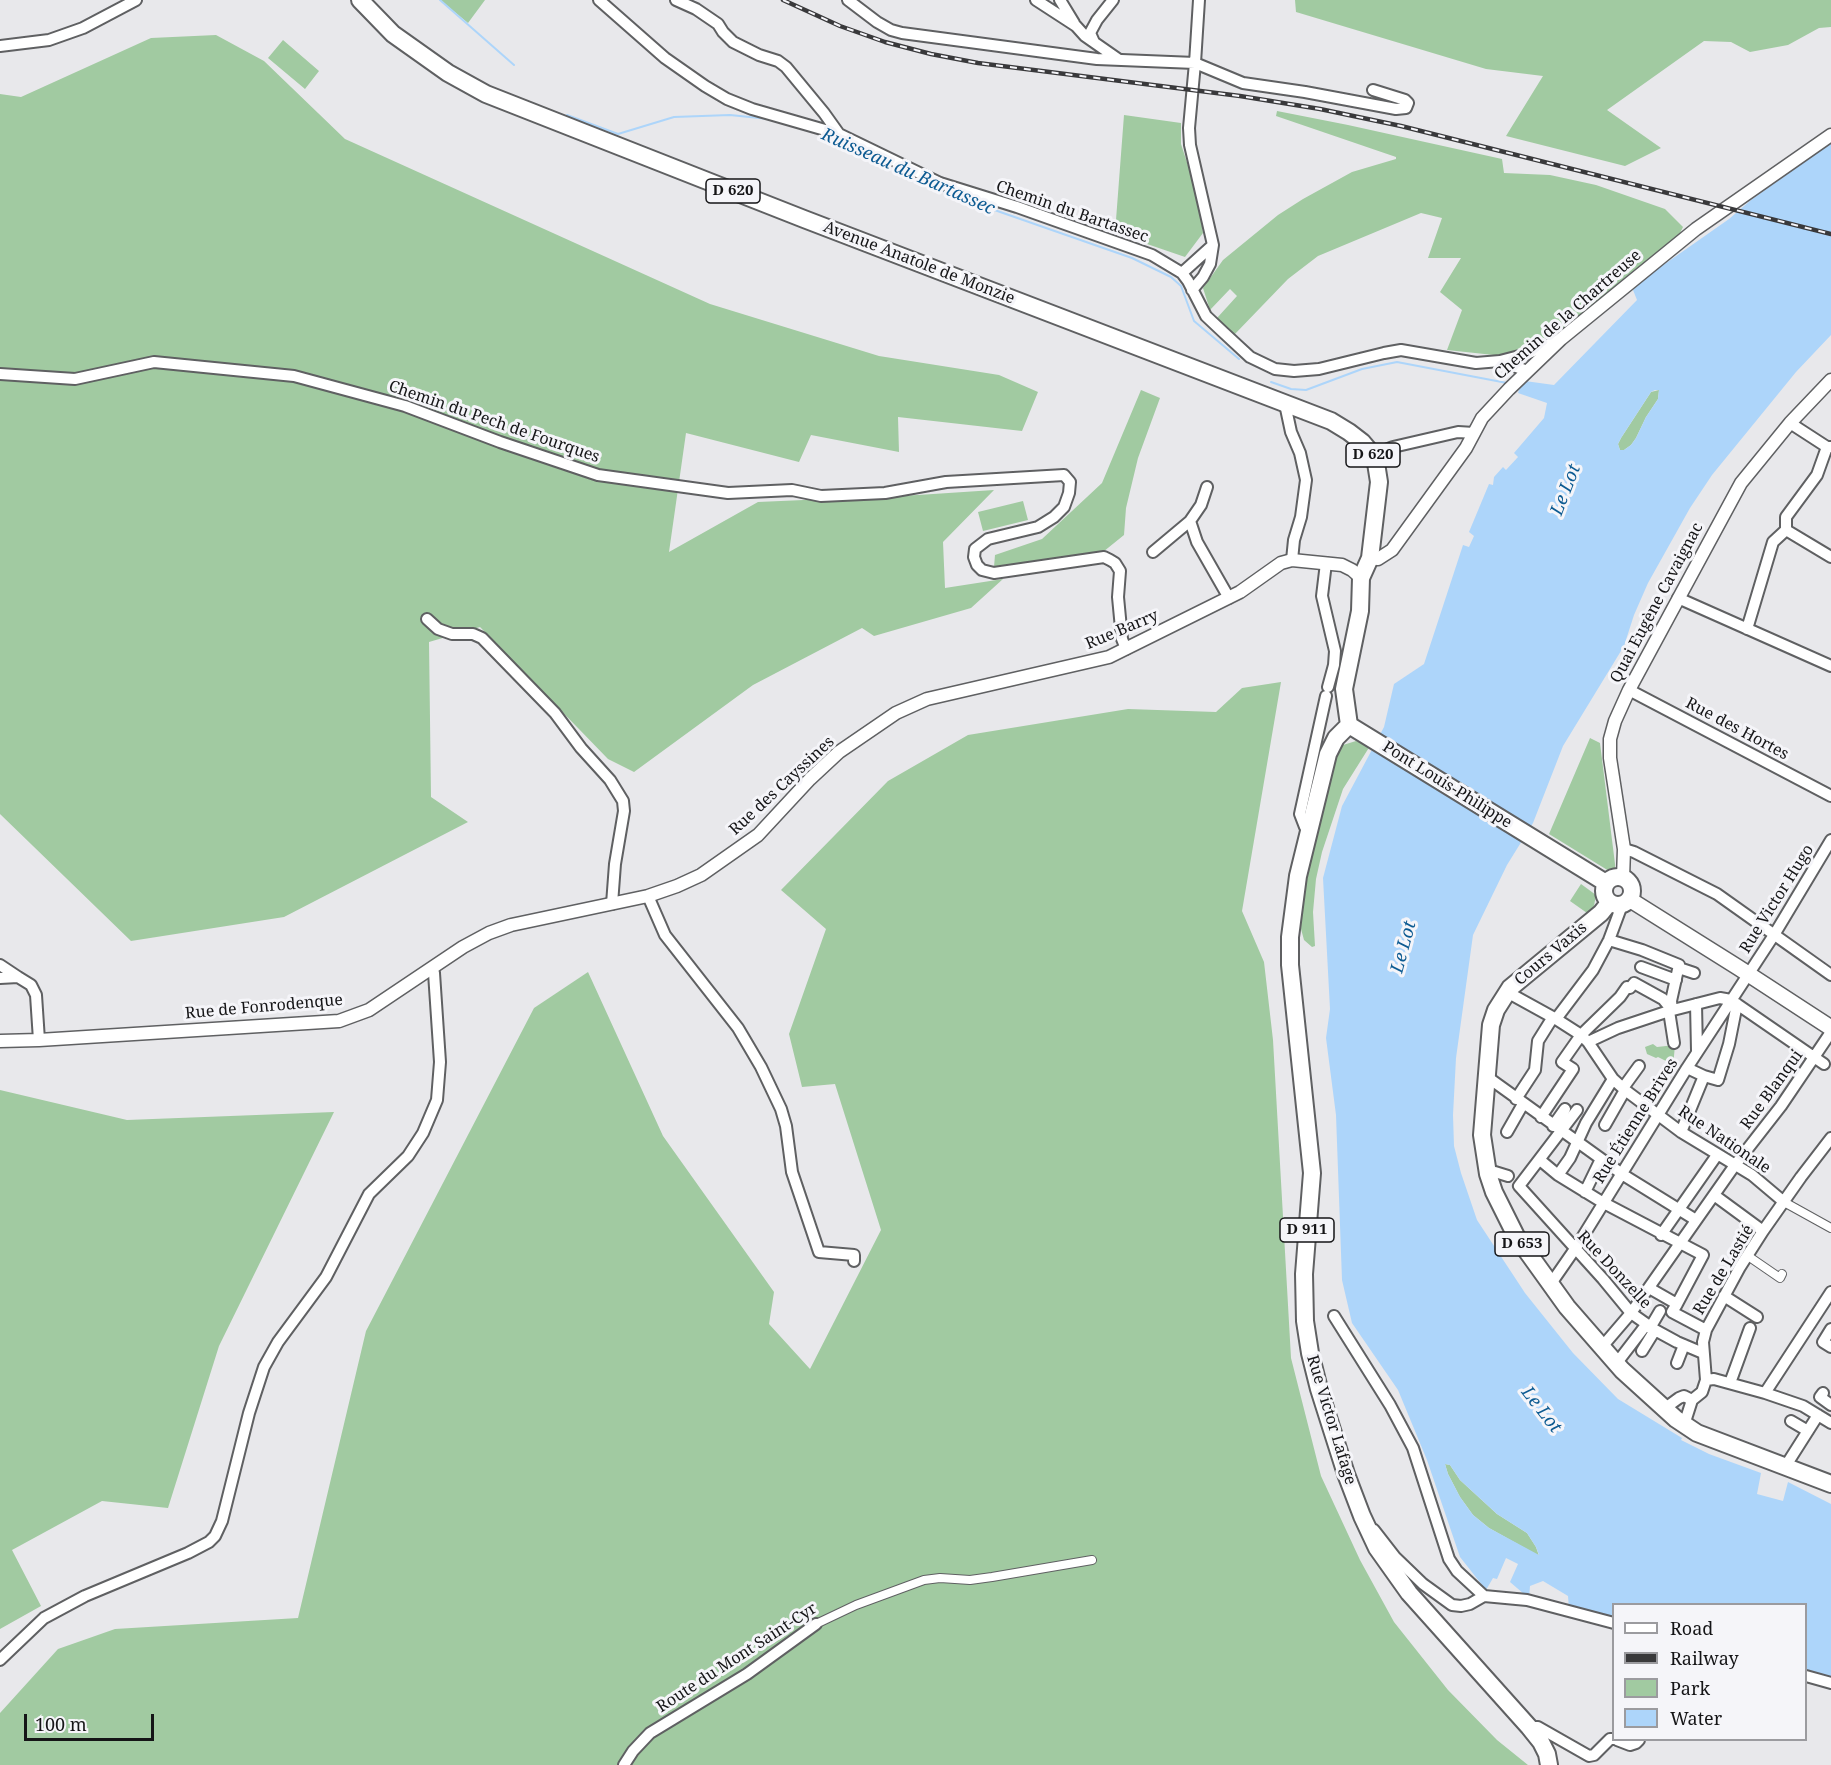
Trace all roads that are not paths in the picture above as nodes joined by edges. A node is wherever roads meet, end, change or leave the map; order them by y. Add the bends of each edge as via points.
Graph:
1 (136, 0) edge
2 (360, 0) edge
3 (598, 0) edge
4 (676, 0) edge
5 (848, 0) edge
6 (1036, 0) edge
7 (1060, 0) edge
8 (1113, 0) edge
9 (1199, 0) edge
10 (1076, 26) junction
11 (1094, 43) junction
12 (0, 46) edge
13 (1118, 59) junction
14 (1196, 63) junction
15 (1373, 90) dead end
16 (839, 134) junction
17 (1831, 135) edge
18 (1213, 245) junction
19 (1182, 273) junction
20 (1192, 290) junction
21 (1562, 339) junction
22 (1519, 356) junction
23 (1500, 361) junction
24 (0, 374) edge
25 (1523, 374) junction
26 (1831, 380) edge
27 (1285, 404) junction
28 (1790, 423) junction
29 (1474, 433) junction
30 (1829, 447) edge
31 (1373, 455) junction
32 (1208, 487) dead end
33 (1190, 521) junction
34 (1786, 530) junction
35 (1153, 552) dead end
36 (1831, 557) edge
37 (1370, 558) junction
38 (1292, 560) junction
39 (1326, 563) junction
40 (1361, 578) junction
41 (1229, 598) junction
42 (1678, 598) junction
43 (427, 619) dead end
44 (1747, 629) junction
45 (1126, 649) junction
46 (1831, 666) edge
47 (972, 688) joint
48 (1629, 690) junction
49 (1349, 725) junction
50 (1831, 796) edge
51 (1310, 829) junction
52 (1831, 840) edge
53 (1624, 849) junction
54 (1623, 878) junction
55 (1606, 883) junction
56 (648, 896) junction
57 (1620, 902) junction
58 (612, 904) junction
59 (1774, 935) junction
60 (1609, 940) junction
61 (0, 965) edge
62 (1641, 967) dead end
63 (432, 968) junction
64 (1679, 968) junction
65 (1694, 973) dead end
66 (1748, 973) junction
67 (1831, 975) edge
68 (18, 977) junction
69 (0, 978) edge
70 (1676, 981) junction
71 (1507, 992) junction
72 (1734, 1002) junction
73 (1696, 1004) junction
74 (1671, 1010) junction
75 (1554, 1018) junction
76 (1831, 1030) edge
77 (1585, 1039) junction
78 (39, 1040) junction
79 (0, 1041) edge
80 (1674, 1043) dead end
81 (1697, 1052) junction
82 (1819, 1061) junction
83 (1639, 1066) dead end
84 (1687, 1068) junction
85 (1486, 1076) junction
86 (1704, 1076) junction
87 (1613, 1079) junction
88 (1624, 1089) junction
89 (1520, 1101) junction
90 (1571, 1110) dead end
91 (1659, 1113) junction
92 (1541, 1117) junction
93 (1605, 1125) dead end
94 (1558, 1129) junction
95 (1506, 1132) dead end
96 (1681, 1132) junction
97 (1831, 1138) edge
98 (1576, 1141) junction
99 (1717, 1155) junction
100 (1601, 1159) junction
101 (1540, 1160) junction
102 (1735, 1165) junction
103 (1621, 1173) junction
104 (1488, 1174) junction
105 (1558, 1175) junction
106 (1508, 1176) dead end
107 (1585, 1192) junction
108 (1714, 1195) junction
109 (1602, 1202) junction
110 (1784, 1202) junction
111 (1678, 1209) junction
112 (1696, 1220) junction
113 (1831, 1228) edge
114 (1763, 1231) junction
115 (1662, 1235) junction
116 (1679, 1244) junction
117 (1575, 1249) junction
118 (1748, 1256) junction
119 (854, 1261) dead end
120 (1782, 1274) dead end
121 (1550, 1285) junction
122 (1649, 1288) junction
123 (1831, 1292) edge
124 (1724, 1296) junction
125 (1677, 1304) junction
126 (1821, 1306) junction
127 (1659, 1311) dead end
128 (1631, 1313) junction
129 (1831, 1315) edge
130 (1334, 1317) dead end
131 (1757, 1317) dead end
132 (1650, 1328) junction
133 (1750, 1328) dead end
134 (1831, 1329) edge
135 (1706, 1330) junction
136 (1684, 1346) junction
137 (1831, 1347) edge
138 (1601, 1348) junction
139 (1642, 1351) dead end
140 (1703, 1353) junction
141 (1677, 1363) dead end
142 (1616, 1364) junction
143 (1706, 1380) junction
144 (1730, 1383) junction
145 (1765, 1393) junction
146 (1823, 1393) dead end
147 (1692, 1400) junction
148 (1831, 1405) edge
149 (1664, 1408) junction
150 (1827, 1419) edge
151 (1791, 1421) dead end
152 (1684, 1425) junction
153 (1808, 1431) junction
154 (1785, 1467) junction
155 (1831, 1484) edge
156 (1362, 1516) junction
157 (1092, 1560) dead end
158 (1484, 1596) junction
159 (1612, 1622) edge
160 (816, 1624) joint
161 (0, 1660) edge
162 (1807, 1676) edge
163 (1831, 1683) edge
164 (1529, 1727) junction
165 (1612, 1739) edge
166 (624, 1765) edge
167 (1549, 1765) edge

1 - 12 street via 83,28 49,40
2 - 27 main road, Avenue Anatole de Monzie / D 620 via 393,34 486,94
3 - 16 street, Chemin du Bartassec via 665,58 727,99
4 - 16 street via 718,24 733,42 786,67
5 - 13 street via 877,22 902,33
6 - 10 street
7 - 10 street
8 - 11 street via 1090,33
9 - 14 street
10 - 11 street
11 - 13 street
13 - 14 street
14 - 15 street via 1243,83 1406,108 1405,100
14 - 18 street via 1190,146
16 - 19 street, Chemin du Bartassec via 940,183 1152,255
17 - 21 street, Chemin de la Chartreuse via 1696,229
18 - 19 street
18 - 20 street via 1210,264
19 - 20 street, Chemin du Bartassec
20 - 23 street, Chemin du Bartassec via 1206,316 1250,357 1275,369 1319,369 1401,350 1476,363
21 - 22 street, Chemin du Bartassec
21 - 25 street, Chemin de la Chartreuse
22 - 23 street, Chemin du Bartassec
22 - 25 street via 1527,364
23 - 25 street, Chemin du Bartassec
24 - 45 street, Chemin du Pech de Fourques via 75,379 154,362 294,376 405,406 598,475 728,493 885,493 946,482 1064,475 1070,482 1069,493 1054,518 988,539 975,549 976,565 993,573 1104,557 1110,560 1120,571 1118,597
25 - 29 street, Chemin de la Chartreuse via 1482,418
26 - 28 street, Quai Eugène Cavaignac
27 - 31 main road, Avenue Anatole de Monzie / D 620 via 1331,421 1362,442
27 - 38 street via 1306,480
28 - 30 street
28 - 42 street, Quai Eugène Cavaignac via 1741,483
29 - 31 street via 1458,432
29 - 37 street, Chemin de la Chartreuse via 1392,549 1378,559
30 - 34 street via 1817,475 1786,517
31 - 37 main road, D 620 via 1379,482
32 - 33 street
33 - 35 street
33 - 41 street via 1197,543
34 - 36 street
34 - 44 street via 1773,542
37 - 40 main road, D 620
38 - 39 street
38 - 41 street, Rue Barry via 1271,569
39 - 40 street via 1342,565
39 - 51 street via 1322,596 1335,651 1301,806 1305,827
40 - 49 main road, D 620 via 1360,611 1344,689
41 - 45 street, Rue Barry
42 - 44 street
42 - 48 street, Quai Eugène Cavaignac
43 - 58 street via 438,629 482,639 555,713 610,780 623,801 624,811
44 - 46 street
45 - 47 street, Rue Barry via 1084,664
47 - 56 street, Rue des Cayssines via 927,699 896,713 839,752 758,835 736,852 700,875
48 - 50 street, Rue des Hortes
48 - 53 street, Quai Eugène Cavaignac via 1610,739
49 - 51 main road, D 911 via 1328,754
49 - 55 main road, Pont Louis-Philippe
51 - 156 main road, Rue Victor Lafage / D 911 via 1294,896 1290,937 1312,1173 1304,1274 1305,1320 1319,1389
52 - 59 street, Rue Victor Hugo
53 - 54 street, Quai Eugène Cavaignac
53 - 59 street via 1718,894
54 - 55 main road via 1612,878
54 - 57 main road via 1631,886 1631,895
55 - 57 main road via 1603,892
56 - 58 street, Rue des Cayssines
56 - 119 street via 665,935 738,1028 761,1067 781,1109 792,1173 819,1252 854,1255
57 - 60 street
57 - 66 main road
57 - 71 main road, Cours Vaxis / D 653 via 1601,913
58 - 63 street, Rue de Fonrodenque via 511,925 463,947
59 - 66 street, Rue Victor Hugo
59 - 67 street
60 - 64 street
60 - 75 street via 1593,970
61 - 68 street
62 - 70 street
63 - 78 street, Rue de Fonrodenque via 369,1010 339,1021
63 - 161 street via 440,1062 437,1100 423,1133 408,1156 369,1194 326,1277 264,1367 215,1536 188,1553 85,1596 44,1618
64 - 65 street
64 - 70 street
66 - 72 street, Rue Étienne Brives
66 - 76 main road
68 - 69 street
68 - 78 street via 31,985 36,995
70 - 74 street
71 - 75 street, Rue Nationale
71 - 85 main road, Cours Vaxis / D 653 via 1491,1025
72 - 73 street via 1720,998
72 - 81 street, Rue Étienne Brives
72 - 82 street
72 - 86 street via 1729,1044 1718,1080
73 - 74 street
73 - 81 street
74 - 77 street
74 - 77 street via 1663,999 1634,983
74 - 80 street
75 - 77 street, Rue Nationale
75 - 89 street via 1538,1041 1535,1070
76 - 82 street, Rue Blanqui
77 - 87 street, Rue Nationale
77 - 92 street via 1562,1062 1573,1069
78 - 79 street, Rue de Fonrodenque
81 - 84 street, Rue Étienne Brives
82 - 102 street, Rue Blanqui
83 - 88 street
84 - 86 street
84 - 91 street, Rue Étienne Brives
85 - 89 street
85 - 104 main road, D 653 via 1482,1135
86 - 96 street
87 - 88 street, Rue Nationale
87 - 98 street
88 - 91 street, Rue Nationale
88 - 93 street
89 - 92 street
89 - 95 street
90 - 94 street
91 - 96 street, Rue Nationale
91 - 103 street, Rue Étienne Brives
92 - 94 street
94 - 98 street
94 - 101 street
96 - 99 street, Rue Nationale
97 - 110 street, Rue de Lastié
98 - 100 street
98 - 105 street
99 - 102 street, Rue Nationale
99 - 111 street
100 - 103 street
100 - 107 street
101 - 105 street
101 - 117 street, Rue Donzelle via 1519,1186
102 - 108 street, Rue Blanqui
102 - 110 street, Rue Nationale
103 - 109 street, Rue Étienne Brives
103 - 111 street
104 - 106 street
104 - 121 main road, D 653 via 1505,1218
105 - 107 street
107 - 109 street
108 - 112 street, Rue Blanqui
108 - 114 street
109 - 115 street
109 - 117 street, Rue Étienne Brives
110 - 113 street, Rue Nationale
110 - 114 street, Rue de Lastié
111 - 112 street
111 - 115 street
112 - 116 street, Rue Blanqui
114 - 118 street, Rue de Lastié
115 - 116 street
116 - 122 street, Rue Blanqui
116 - 125 street via 1703,1255
117 - 121 street, Rue Étienne Brives
117 - 128 street, Rue Donzelle
118 - 120 street via 1780,1278
118 - 124 street, Rue de Lastié
121 - 138 main road, D 653
122 - 125 street
122 - 128 street, Rue Blanqui
123 - 126 street
124 - 131 street
124 - 135 street, Rue de Lastié
125 - 135 street via 1672,1312
126 - 129 street
126 - 145 street
127 - 132 street
128 - 132 street, Rue Donzelle
128 - 138 street, Rue Blanqui
130 - 158 street via 1413,1448 1449,1559
132 - 136 street, Rue Donzelle
132 - 139 street
132 - 142 street
133 - 144 street
134 - 137 street via 1823,1342
135 - 140 street, Rue de Lastié
136 - 140 street, Rue Donzelle
136 - 141 street
138 - 142 main road, D 653
140 - 143 street, Rue de Lastié
142 - 149 main road, D 653
143 - 144 street
143 - 147 street, Rue de Lastié via 1702,1392
144 - 145 street
145 - 150 street
146 - 148 street via 1820,1397
147 - 149 street via 1684,1396
147 - 152 street
149 - 152 main road, D 653
150 - 153 street
151 - 153 street
152 - 154 main road, D 653
153 - 154 street
154 - 155 main road, D 653
156 - 158 street via 1395,1557 1443,1600 1461,1606
156 - 164 main road, Rue Victor Lafage / D 911 via 1377,1548 1409,1593
157 - 160 street, Route du Mont Saint-Cyr via 992,1577 924,1580
158 - 159 street via 1527,1600
160 - 166 street, Route du Mont Saint-Cyr via 747,1674 650,1733
162 - 163 street
164 - 165 street via 1538,1727 1589,1756
164 - 167 main road, Rue Victor Lafage / D 911 via 1541,1742

